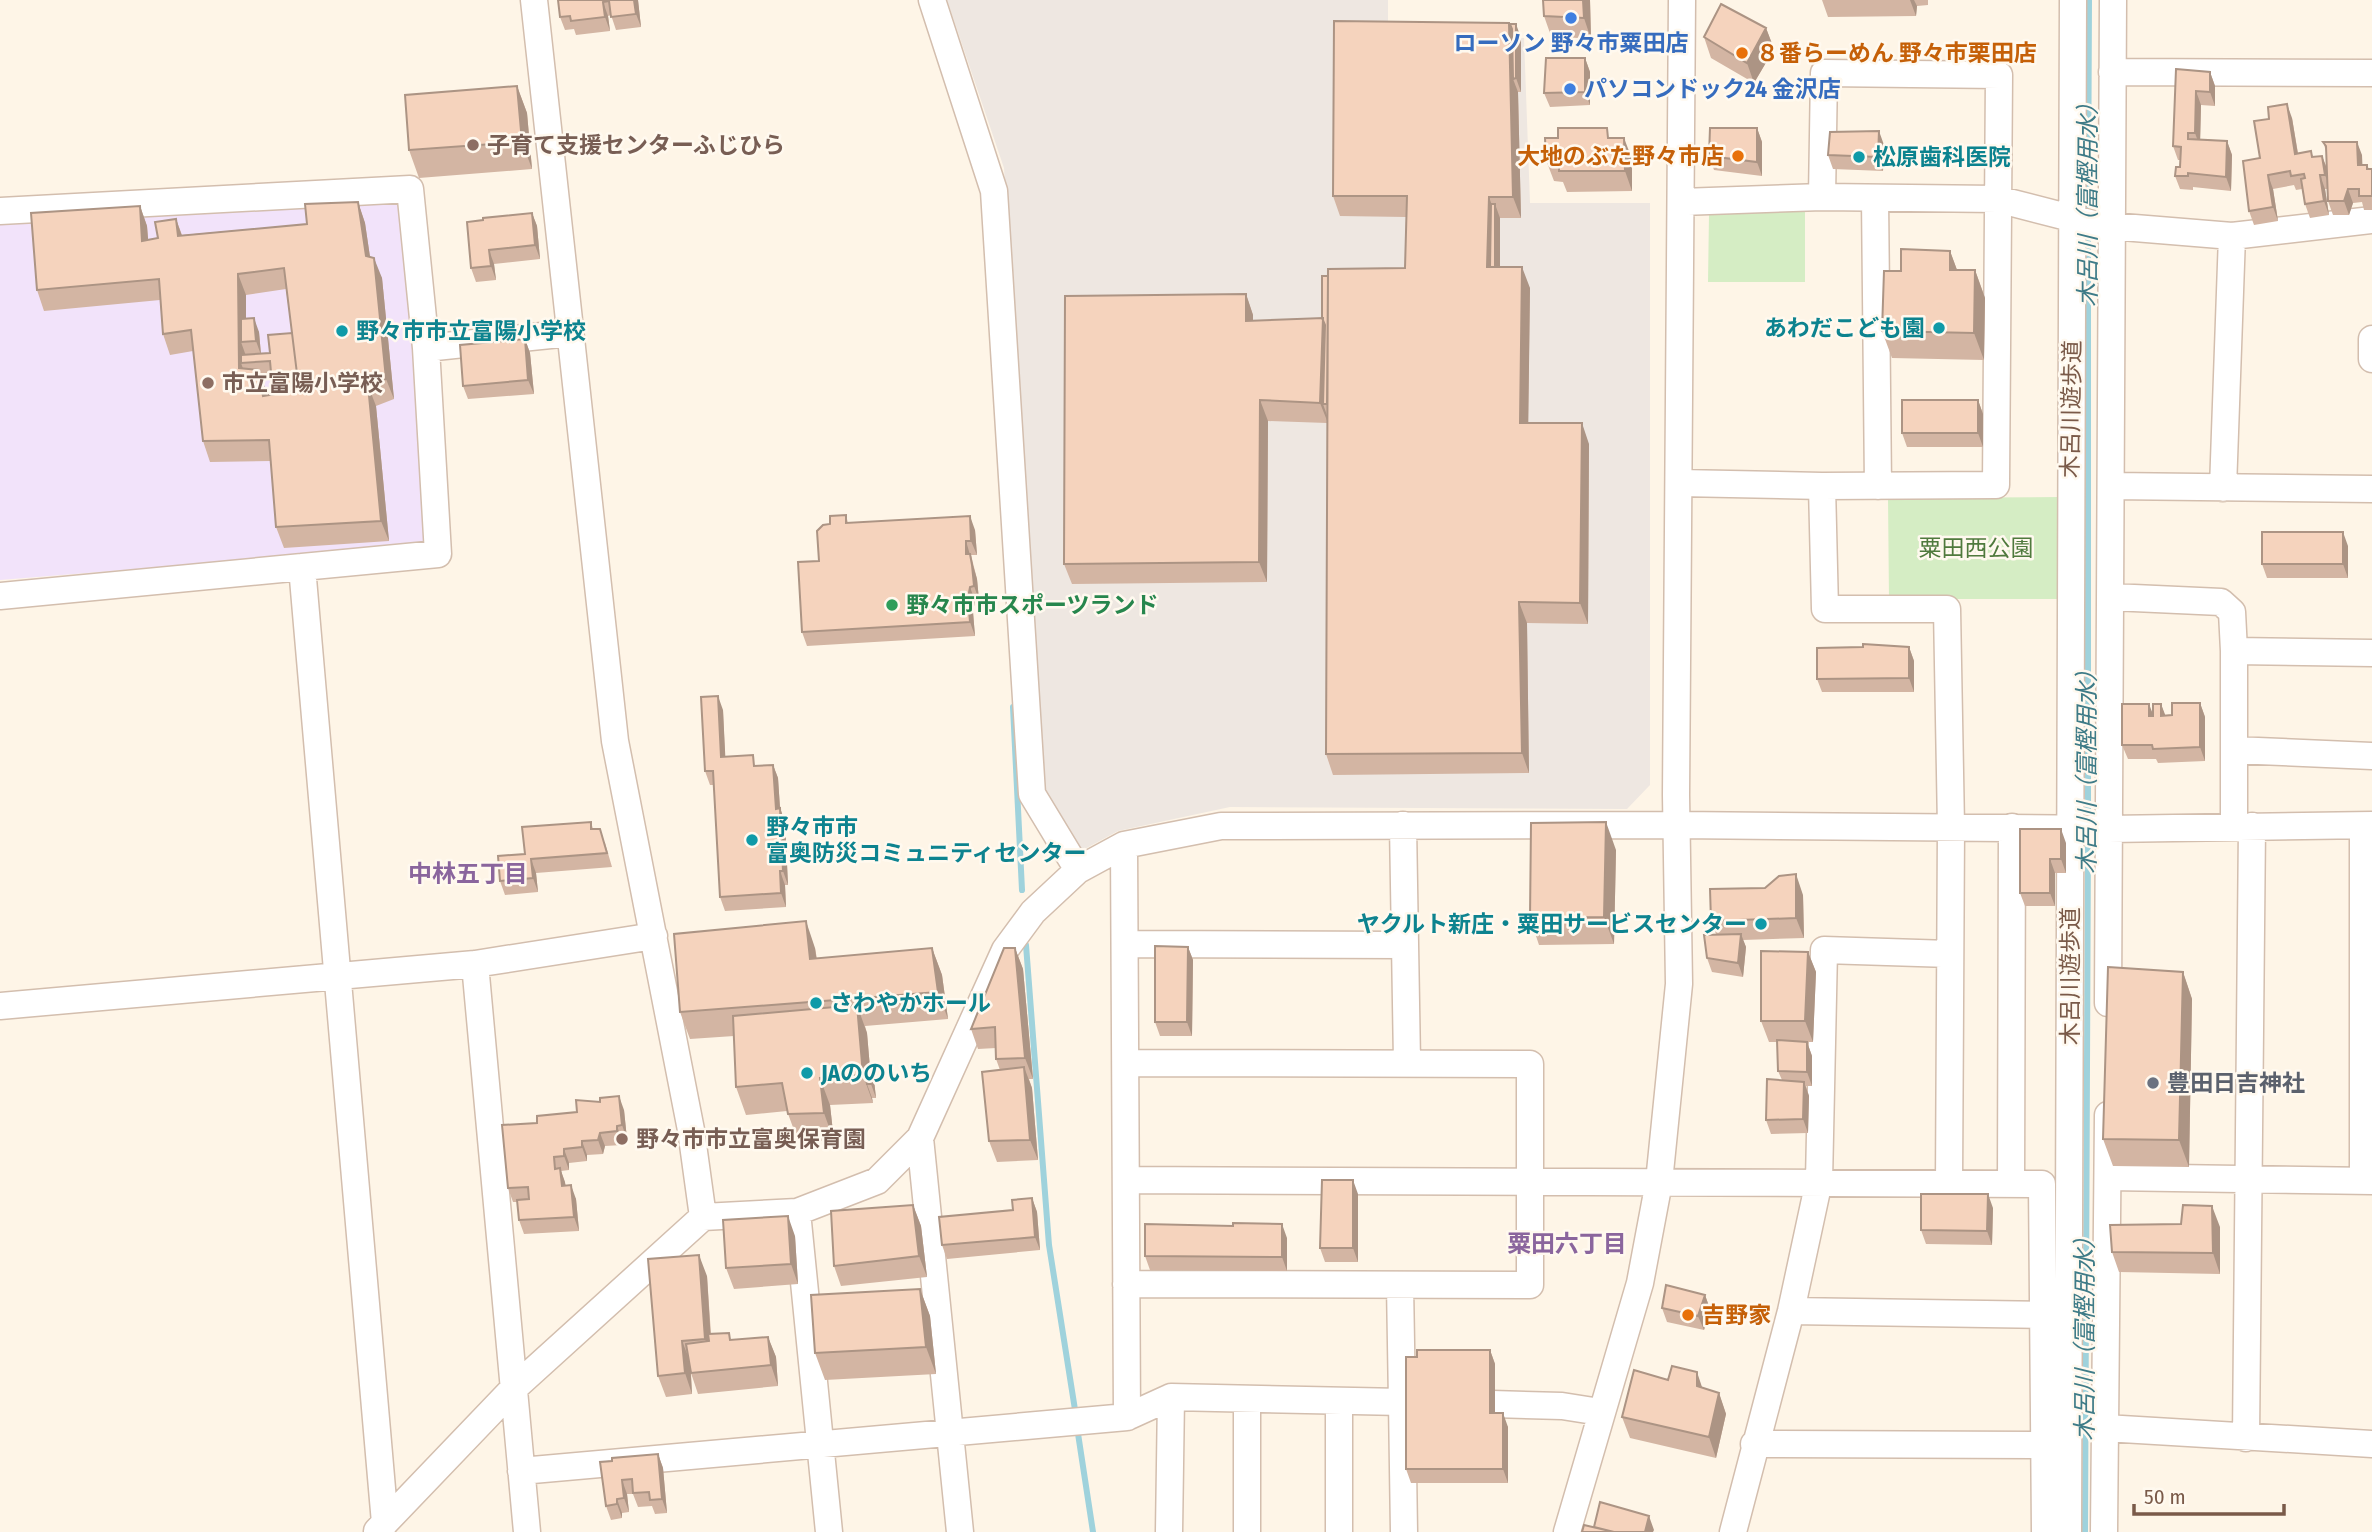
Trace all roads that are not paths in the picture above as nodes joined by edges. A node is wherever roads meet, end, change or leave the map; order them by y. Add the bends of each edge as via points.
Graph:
1 (534, 0) edge
2 (932, 0) edge
3 (1682, 0) edge
4 (2073, 0) edge
5 (2113, 0) edge
6 (2112, 72) junction
7 (2372, 73) edge
8 (1822, 197) junction
9 (1875, 198) junction
10 (1997, 199) junction
11 (1681, 202) junction
12 (0, 211) edge
13 (2372, 220) edge
14 (2090, 223) junction
15 (2232, 236) junction
16 (570, 333) junction
17 (2372, 339) edge
18 (426, 348) junction
19 (2372, 359) edge
20 (1680, 483) junction
21 (1822, 486) junction
22 (1878, 486) junction
23 (2110, 486) junction
24 (2223, 488) junction
25 (2372, 489) edge
26 (302, 567) junction
27 (0, 596) edge
28 (2112, 597) junction
29 (2234, 651) junction
30 (2372, 653) edge
31 (2234, 750) junction
32 (2372, 755) edge
33 (1402, 825) junction
34 (1677, 825) junction
35 (2367, 825) edge
36 (2243, 826) junction
37 (1951, 827) junction
38 (2012, 827) junction
39 (2088, 828) junction
40 (1125, 845) junction
41 (1078, 870) junction
42 (654, 936) junction
43 (1127, 944) junction
44 (1403, 945) junction
45 (1950, 954) junction
46 (475, 964) junction
47 (337, 975) junction
48 (0, 1006) edge
49 (2108, 1024) edge
50 (1408, 1062) junction
51 (1126, 1063) junction
52 (2108, 1094) edge
53 (920, 1138) junction
54 (2108, 1177) junction
55 (1126, 1180) junction
56 (1531, 1180) junction
57 (2246, 1180) junction
58 (2367, 1180) edge
59 (1819, 1181) junction
60 (1659, 1182) junction
61 (1949, 1184) junction
62 (2011, 1184) junction
63 (797, 1212) junction
64 (703, 1217) junction
65 (1126, 1284) junction
66 (1400, 1285) junction
67 (1791, 1311) junction
68 (2045, 1315) junction
69 (512, 1390) junction
70 (1171, 1397) junction
71 (1247, 1399) junction
72 (1339, 1401) junction
73 (1402, 1402) junction
74 (1601, 1412) junction
75 (1127, 1417) junction
76 (2105, 1428) junction
77 (948, 1433) junction
78 (2246, 1438) junction
79 (819, 1444) junction
80 (1754, 1444) junction
81 (2372, 1444) edge
82 (2047, 1446) junction
83 (521, 1471) junction
84 (380, 1527) edge
85 (527, 1532) edge
86 (829, 1532) edge
87 (960, 1532) edge
88 (1169, 1532) edge
89 (1247, 1532) edge
90 (1339, 1532) edge
91 (1404, 1532) edge
92 (1567, 1532) edge
93 (1733, 1532) edge
94 (2045, 1532) edge
95 (2068, 1532) edge
96 (2104, 1532) edge

1 - 16 street
2 - 41 street via 994,191 1032,794
3 - 11 street
4 - 14 street, 木呂川遊歩道
5 - 6 street
6 - 7 street
6 - 14 street
8 - 9 street
8 - 10 street via 1824,73 1851,73 1999,75
8 - 11 street
9 - 10 street
9 - 22 street
10 - 14 street
10 - 22 street via 1996,485
11 - 20 street
12 - 18 street via 410,189
13 - 15 street
14 - 15 street
14 - 23 street
14 - 39 street, 木呂川遊歩道 via 2070,487
15 - 24 street
16 - 18 street
16 - 42 street via 615,741
17 - 19 street
18 - 26 street via 438,554
20 - 21 street
20 - 34 street
21 - 22 street
21 - 37 street via 1825,609 1947,609
23 - 24 street
23 - 28 street
24 - 25 street
26 - 27 street
26 - 47 street
28 - 29 street via 2221,601 2232,612
28 - 39 street
29 - 30 street
29 - 31 street
31 - 32 street
31 - 36 street
33 - 34 street
33 - 40 street via 1221,826
33 - 44 street
34 - 37 street
34 - 60 street via 1679,984
35 - 36 street
35 - 58 street
36 - 39 street
36 - 57 street
37 - 38 street
37 - 45 street
38 - 39 street
38 - 62 street
39 - 49 street
39 - 95 street, 木呂川遊歩道
40 - 41 street
40 - 43 street
41 - 53 street via 1033,912 1005,950
42 - 46 street
42 - 64 street
43 - 44 street
43 - 51 street
44 - 50 street
45 - 59 street via 1824,950
45 - 61 street
46 - 47 street
46 - 69 street
47 - 48 street
47 - 84 street
50 - 51 street
50 - 56 street via 1530,1064
51 - 55 street
52 - 54 street
53 - 63 street via 877,1181
53 - 77 street
54 - 57 street
54 - 76 street
55 - 56 street
55 - 65 street
56 - 60 street
56 - 66 street via 1530,1285
57 - 58 street
57 - 78 street
59 - 60 street
59 - 61 street
59 - 67 street
60 - 74 street via 1640,1283
61 - 62 street
62 - 68 street via 2042,1184
63 - 64 street
63 - 79 street
64 - 69 street
65 - 66 street
65 - 75 street
66 - 73 street
67 - 68 street
67 - 80 street
68 - 82 street
69 - 83 street
69 - 84 street
70 - 71 street
70 - 75 street
70 - 88 street
71 - 72 street
71 - 89 street
72 - 73 street
72 - 90 street
73 - 74 street via 1562,1406
73 - 91 street
74 - 92 street
75 - 77 street
76 - 78 street
76 - 96 street
77 - 79 street
77 - 87 street
78 - 81 street
79 - 83 street
79 - 86 street
80 - 82 street
80 - 93 street
82 - 94 street
83 - 85 street

